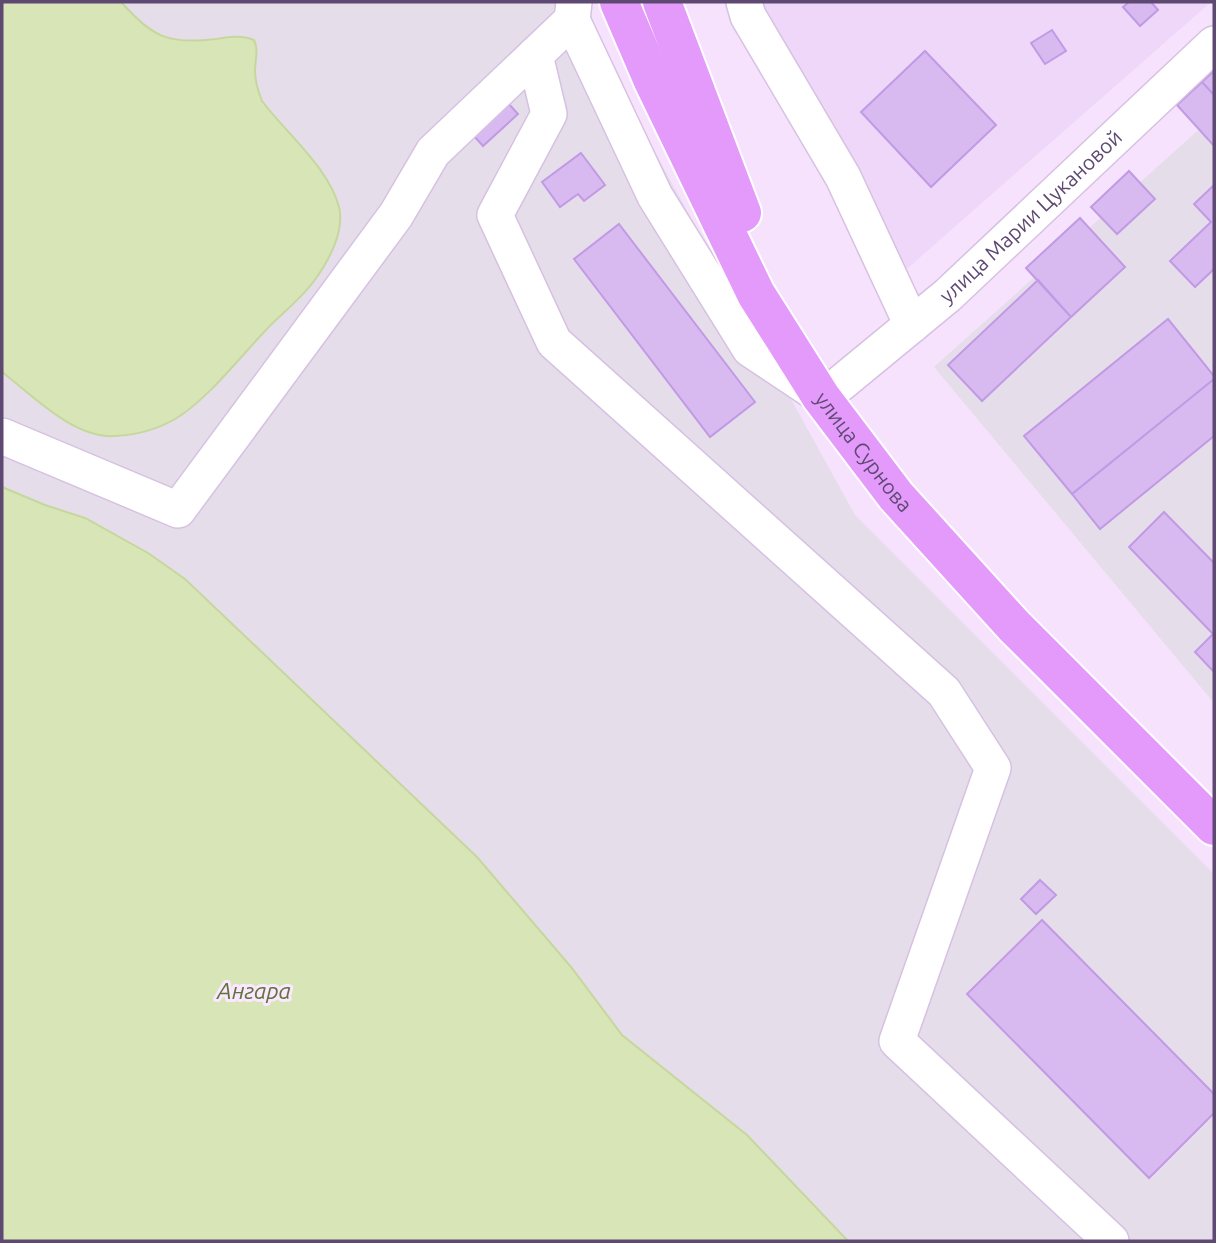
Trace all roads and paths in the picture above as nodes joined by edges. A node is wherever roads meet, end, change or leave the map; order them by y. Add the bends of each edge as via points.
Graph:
1 (620, 2) edge
2 (662, 2) edge
3 (744, 2) edge
4 (573, 11) edge
5 (1214, 44) edge
6 (535, 55) junction
7 (912, 325) junction
8 (830, 390) junction
9 (2, 436) edge
10 (1214, 789) edge
11 (1214, 826) edge
12 (1111, 1241) edge

1 - 8 main road, улица Сурнова via 756,294
2 - 8 main road, улица Сурнова via 740,210
3 - 7 street via 844,177
4 - 6 street
4 - 8 street via 656,197 750,349
5 - 7 street, улица Марии Цукановой
6 - 9 street via 433,152 396,215 178,510
6 - 12 street via 549,114 495,215 554,342 944,692 993,768 897,1041
7 - 8 street, улица Марии Цукановой
8 - 10 main road, улица Сурнова via 1031,613
8 - 11 main road, улица Сурнова via 896,496 1014,626

